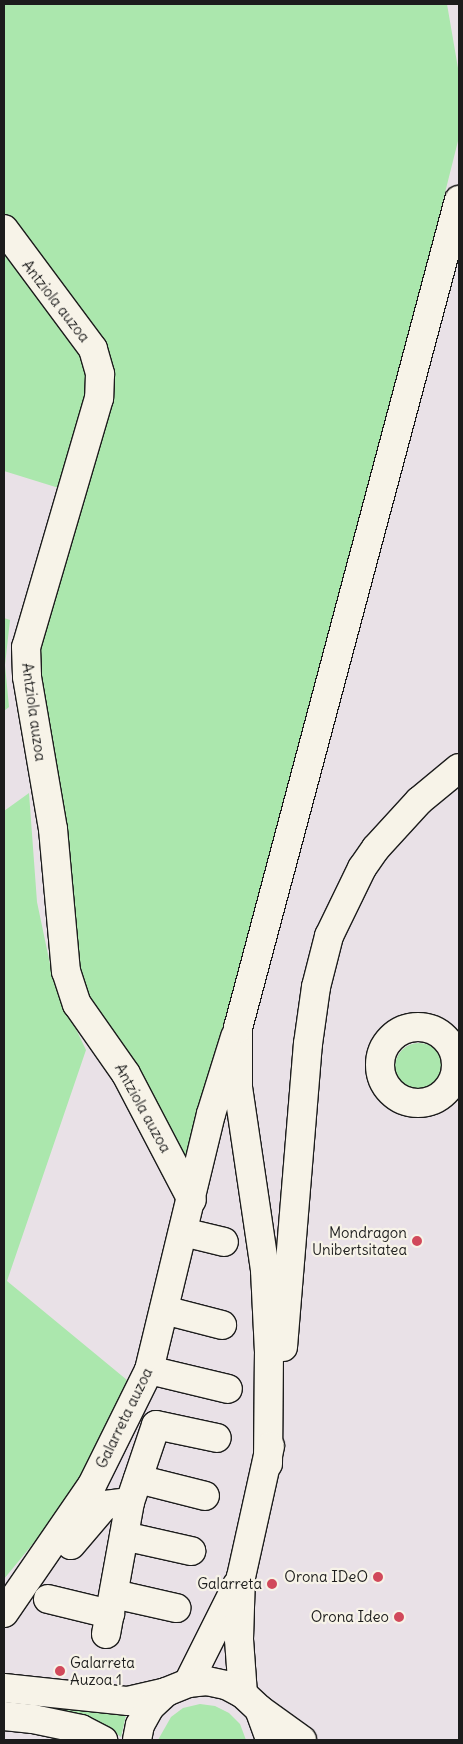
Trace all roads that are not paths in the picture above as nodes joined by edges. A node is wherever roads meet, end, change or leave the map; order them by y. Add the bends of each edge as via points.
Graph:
1 (459, 200) edge
2 (4, 229) edge
3 (459, 768) edge
4 (238, 1028) junction
5 (457, 1056) edge
6 (454, 1085) edge
7 (192, 1200) junction
8 (183, 1232) junction
9 (224, 1242) dead end
10 (164, 1310) junction
11 (222, 1325) dead end
12 (149, 1370) junction
13 (228, 1389) dead end
14 (217, 1438) dead end
15 (268, 1464) junction
16 (134, 1490) junction
17 (206, 1496) dead end
18 (124, 1536) junction
19 (191, 1551) dead end
20 (30, 1575) junction
21 (241, 1577) junction
22 (48, 1599) dead end
23 (176, 1608) dead end
24 (4, 1613) edge
25 (110, 1614) junction
26 (177, 1687) junction
27 (16, 1689) edge
28 (251, 1701) junction
29 (4, 1716) edge
30 (103, 1740) edge
31 (137, 1740) edge
32 (270, 1740) edge
33 (302, 1740) edge

1 - 4 street
2 - 7 street, Antziola auzoa via 93,349 100,374 99,398 26,647 27,677 53,829 66,971 77,1004 126,1074
3 - 15 street via 420,801 376,848 362,868 328,936 316,987 308,1044 280,1386
4 - 7 street, Galarreta auzoa via 211,1114
4 - 15 street via 238,1088 265,1270 269,1352
5 - 6 street
5 - 6 street via 448,1041 424,1027 409,1028 388,1041 380,1061 385,1084 406,1102 433,1101
7 - 8 street, Galarreta auzoa
8 - 9 street
8 - 10 street, Galarreta auzoa
10 - 11 street
10 - 12 street, Galarreta auzoa
12 - 13 street
12 - 20 street, Galarreta auzoa via 92,1485
14 - 16 street via 156,1425
15 - 21 street
16 - 17 street
16 - 18 street
16 - 20 street via 105,1505 46,1574
18 - 19 street
18 - 25 street
20 - 24 street, Galarreta auzoa
21 - 26 street
21 - 28 street via 240,1640
22 - 25 street
23 - 25 street
26 - 27 street via 128,1701
26 - 28 street via 207,1681 226,1685
26 - 31 street via 150,1707 140,1725
28 - 32 street
28 - 33 street
29 - 30 street via 81,1729

